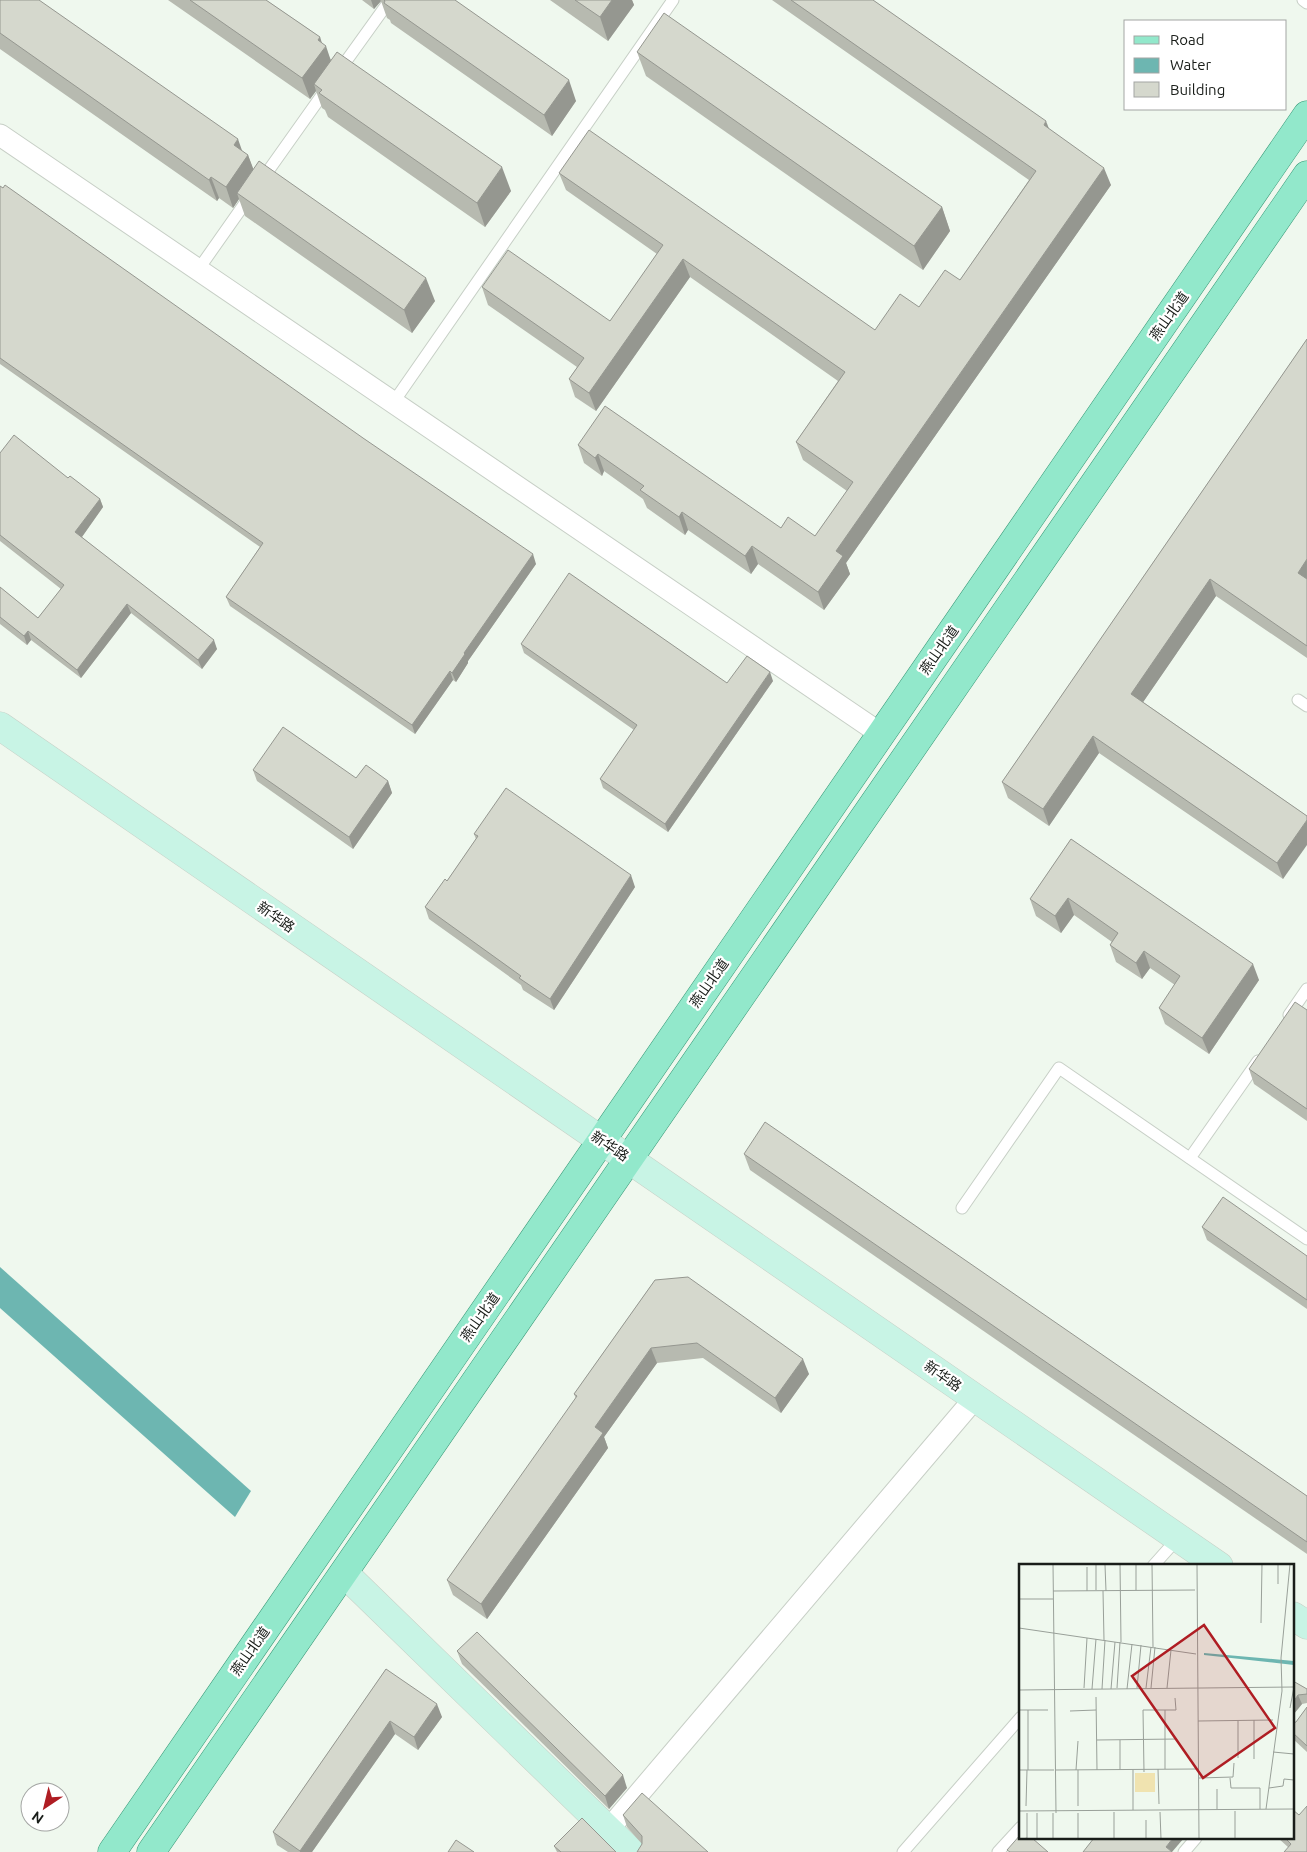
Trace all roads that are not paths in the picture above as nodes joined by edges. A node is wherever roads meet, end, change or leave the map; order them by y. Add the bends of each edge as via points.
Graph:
1 (390, 0) edge
2 (673, 0) edge
3 (1303, 0) edge
4 (1307, 2) edge
5 (1307, 115) edge
6 (0, 135) edge
7 (1307, 175) edge
8 (198, 270) junction
9 (393, 403) junction
10 (0, 726) edge
11 (881, 734) junction
12 (1307, 989) edge
13 (1285, 1022) edge
14 (1263, 1054) edge
15 (601, 1140) junction
16 (1190, 1158) junction
17 (629, 1159) junction
18 (962, 1208) dead end
19 (1307, 1239) edge
20 (975, 1398) junction
21 (1178, 1538) junction
22 (1156, 1564) edge
23 (1217, 1564) edge
24 (344, 1573) junction
25 (1294, 1617) edge
26 (1307, 1626) edge
27 (1019, 1720) edge
28 (1019, 1829) edge
29 (608, 1830) junction
30 (1194, 1840) edge
31 (112, 1852) edge
32 (151, 1852) edge
33 (631, 1852) edge
34 (903, 1852) edge
35 (998, 1852) edge
36 (1184, 1852) edge

1 - 8 lane
2 - 9 lane
3 - 4 lane
5 - 11 main road, 燕山北道
6 - 8 street
7 - 17 main road
8 - 9 street
9 - 11 street
10 - 15 main road, 新华路
11 - 15 main road, 燕山北道
12 - 13 lane
14 - 16 lane
15 - 17 main road, 新华路
15 - 31 main road, 燕山北道
16 - 18 lane via 1059,1068
16 - 19 lane
17 - 20 main road, 新华路
17 - 24 main road
20 - 21 main road, 新华路
20 - 29 street
21 - 22 lane
21 - 23 main road, 新华路
24 - 29 main road
24 - 32 main road
25 - 26 main road
27 - 34 lane
28 - 35 lane
29 - 33 main road
30 - 36 lane

